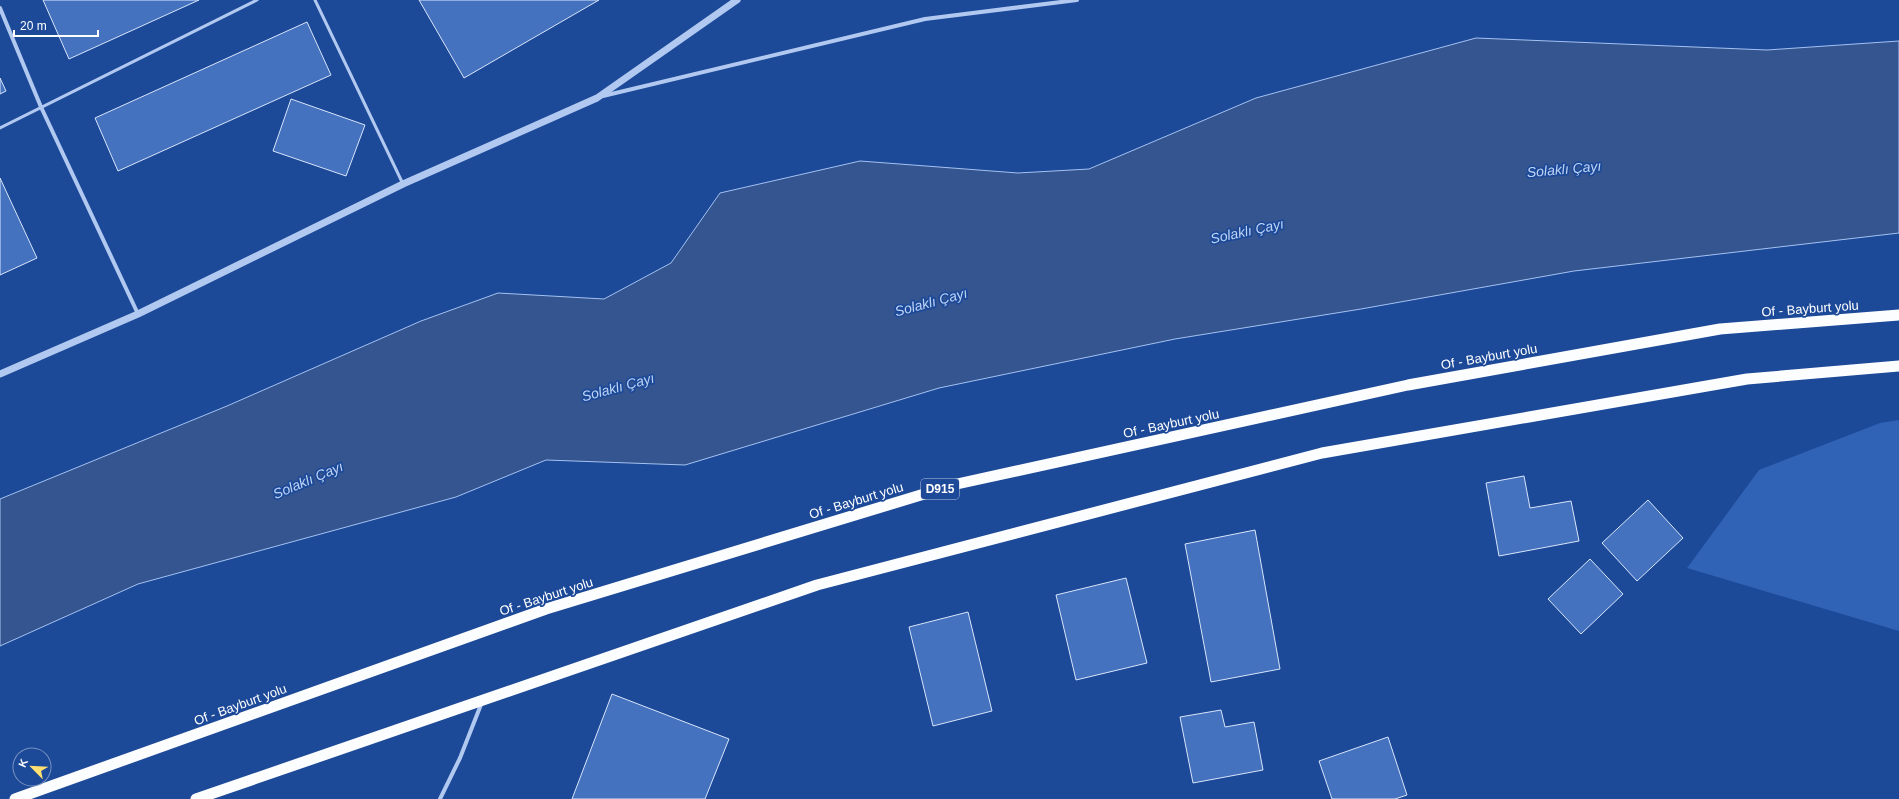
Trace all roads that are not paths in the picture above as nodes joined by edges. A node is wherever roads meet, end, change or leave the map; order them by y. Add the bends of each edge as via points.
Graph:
1 (257, 0) edge
2 (315, 0) edge
3 (737, 0) edge
4 (1077, 0) edge
5 (0, 8) edge
6 (597, 98) junction
7 (42, 107) junction
8 (0, 128) edge
9 (403, 184) junction
10 (138, 314) junction
11 (1899, 315) edge
12 (1899, 366) edge
13 (0, 374) edge
14 (482, 700) junction
15 (15, 799) edge
16 (196, 799) edge
17 (440, 799) edge

1 - 7 lane
2 - 9 lane
3 - 6 street
4 - 6 street via 925,19
5 - 7 street
6 - 9 street
7 - 8 lane
7 - 10 street
9 - 10 street
10 - 13 street
11 - 15 highway, Of - Bayburt yolu / D915 via 1720,329 1478,372 1408,385 957,484 546,609
12 - 14 highway via 1747,379 1322,453 818,585
14 - 16 highway
14 - 17 street via 460,758

